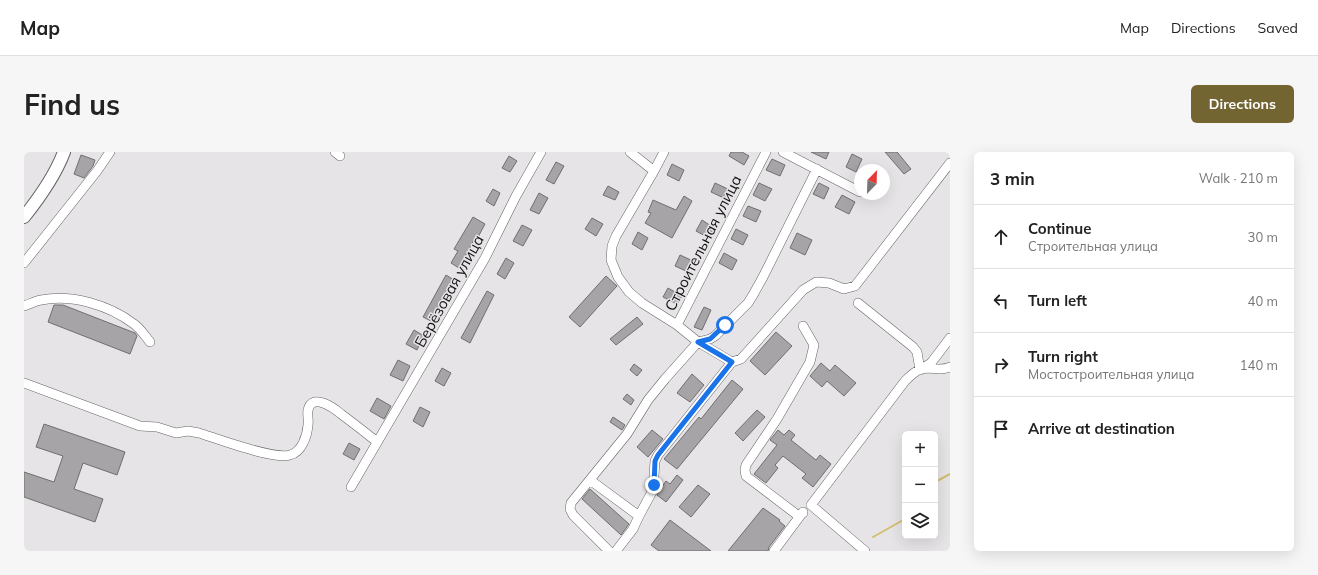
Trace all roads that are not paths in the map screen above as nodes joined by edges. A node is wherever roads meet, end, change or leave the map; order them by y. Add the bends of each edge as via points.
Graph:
1 (64, 152) edge
2 (110, 152) edge
3 (541, 152) edge
4 (630, 152) edge
5 (664, 152) edge
6 (766, 152) edge
7 (783, 152) edge
8 (950, 163) edge
9 (816, 169) junction
10 (654, 172) junction
11 (854, 189) edge
12 (24, 216) edge
13 (24, 263) edge
14 (858, 303) dead end
15 (24, 306) edge
16 (677, 325) junction
17 (803, 326) dead end
18 (950, 338) edge
19 (150, 342) dead end
20 (698, 342) junction
21 (732, 362) junction
22 (950, 367) edge
23 (920, 370) junction
24 (24, 383) edge
25 (377, 442) junction
26 (590, 480) junction
27 (351, 487) dead end
28 (811, 505) junction
29 (803, 513) junction
30 (638, 516) junction
31 (860, 550) edge
32 (609, 551) edge
33 (616, 551) edge
34 (774, 551) edge

1 - 12 main road via 56,171
2 - 13 street
3 - 25 street, Берёзовая улица via 485,258
4 - 10 street
5 - 10 street
6 - 16 street, Строительная улица
7 - 9 street
8 - 21 street via 855,286 844,289 829,283 816,282 804,290 741,359
9 - 11 street
9 - 20 street via 750,299 715,336
10 - 16 street via 616,236 611,260 618,277 630,292 642,303
14 - 23 street via 913,347
15 - 19 street via 39,300 63,298 100,306 122,315 135,324
16 - 20 street
17 - 29 street via 814,345 810,362 745,470 746,476 796,514
18 - 23 street via 931,362
20 - 21 street
20 - 26 street via 648,400 627,434
21 - 30 street via 658,455 655,461 653,490
22 - 23 street via 944,370
23 - 28 street via 905,381
24 - 25 street via 134,424 157,427 176,434 193,432 267,454 290,456 301,447 308,425 308,409 317,402 330,405
25 - 27 street, Берёзовая улица
26 - 30 street
26 - 32 street via 570,509 572,515
28 - 29 street
28 - 31 street
29 - 34 street
30 - 33 street via 633,529

